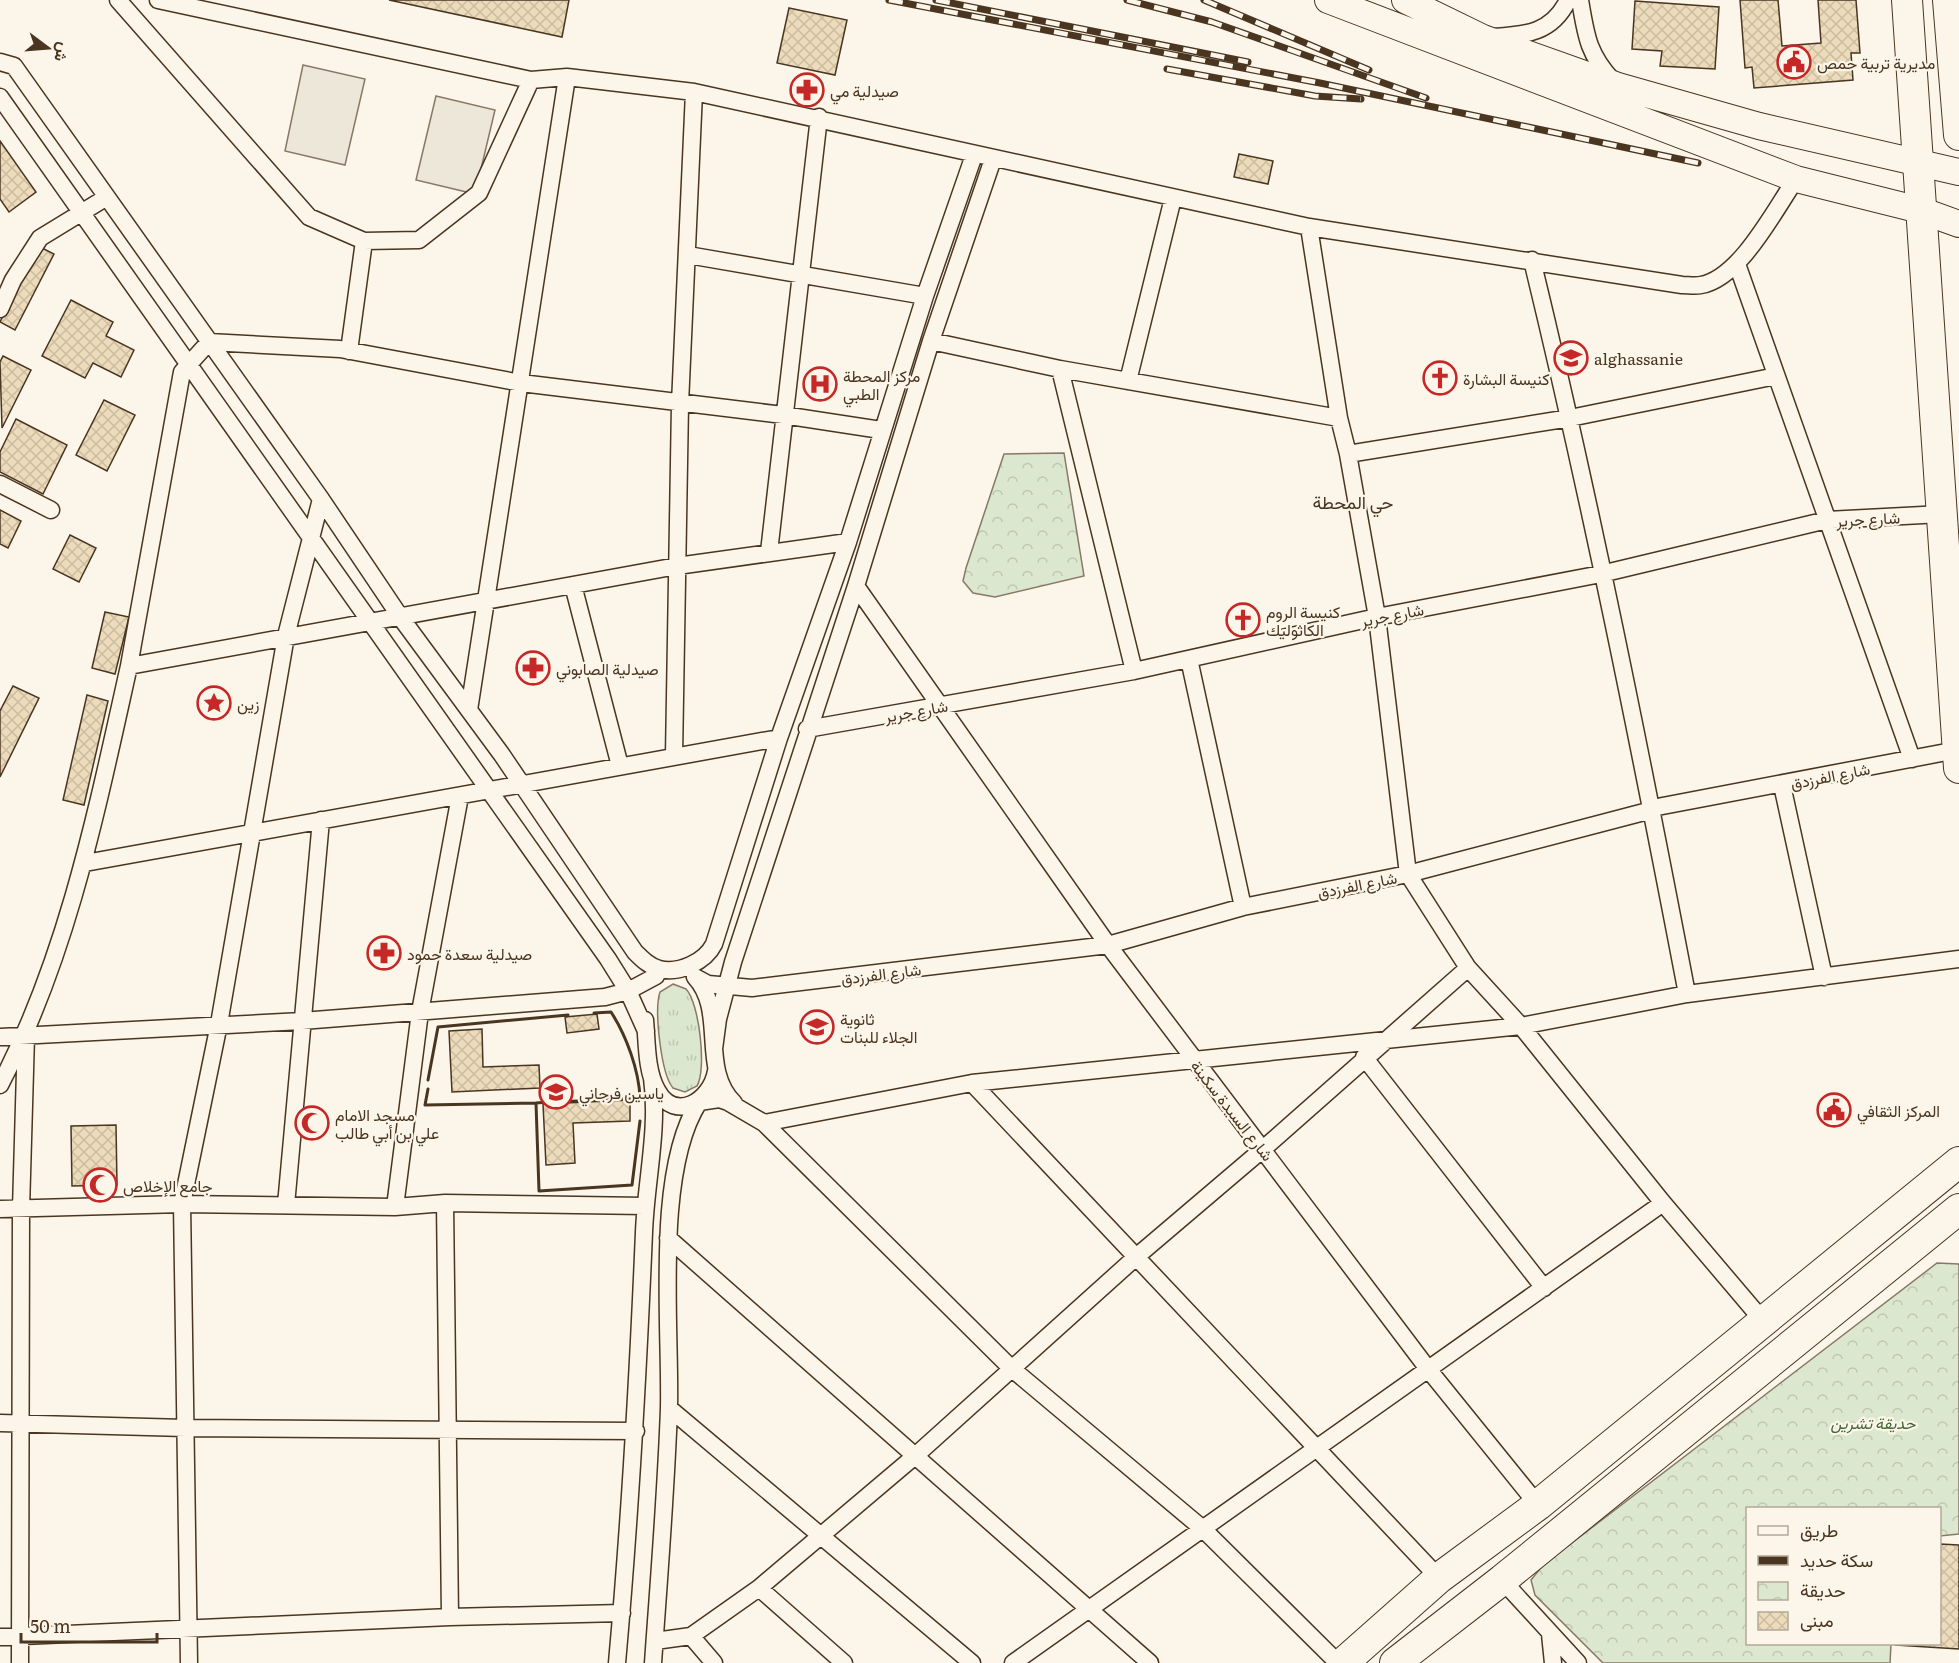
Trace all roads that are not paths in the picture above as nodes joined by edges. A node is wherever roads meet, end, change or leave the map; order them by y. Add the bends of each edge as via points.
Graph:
1 (118, 0) edge
2 (158, 0) edge
3 (1328, 0) edge
4 (1405, 0) edge
5 (1568, 0) edge
6 (1580, 0) edge
7 (1907, 0) edge
8 (1948, 0) edge
9 (1483, 38) junction
10 (0, 62) edge
11 (567, 77) junction
12 (531, 80) junction
13 (1618, 86) junction
14 (694, 92) junction
15 (0, 97) edge
16 (819, 117) junction
17 (1959, 135) edge
18 (974, 155) junction
19 (993, 159) junction
20 (1918, 164) junction
21 (1959, 172) edge
22 (1796, 179) junction
23 (107, 197) junction
24 (1173, 198) junction
25 (1920, 210) junction
26 (81, 213) junction
27 (1959, 224) edge
28 (1309, 227) junction
29 (364, 241) junction
30 (688, 255) junction
31 (1532, 260) junction
32 (1737, 264) junction
33 (801, 276) junction
34 (925, 296) junction
35 (0, 309) edge
36 (931, 341) junction
37 (209, 342) junction
38 (349, 351) junction
39 (189, 365) junction
40 (1060, 369) junction
41 (1776, 376) junction
42 (1128, 381) junction
43 (521, 383) junction
44 (680, 404) junction
45 (783, 415) junction
46 (1339, 418) junction
47 (1570, 418) junction
48 (881, 430) junction
49 (1348, 454) junction
50 (0, 484) edge
51 (321, 499) junction
52 (51, 510) dead end
53 (1942, 514) junction
54 (1827, 520) junction
55 (311, 539) junction
56 (848, 542) junction
57 (769, 552) junction
58 (677, 566) junction
59 (1601, 574) junction
60 (573, 585) junction
61 (856, 586) junction
62 (487, 601) junction
63 (1377, 617) junction
64 (401, 618) junction
65 (372, 623) junction
66 (286, 636) junction
67 (1189, 659) junction
68 (129, 666) junction
69 (1134, 671) junction
70 (939, 706) junction
71 (469, 710) junction
72 (807, 729) junction
73 (779, 738) junction
74 (674, 756) junction
75 (1911, 759) junction
76 (1958, 759) edge
77 (620, 766) junction
78 (521, 784) junction
79 (1782, 785) junction
80 (488, 791) junction
81 (459, 796) junction
82 (1650, 810) junction
83 (321, 820) junction
84 (252, 832) junction
85 (85, 863) junction
86 (1408, 874) junction
87 (1243, 906) junction
88 (1108, 945) junction
89 (1959, 958) edge
90 (1468, 968) junction
91 (663, 973) junction
92 (695, 977) junction
93 (1824, 977) junction
94 (726, 987) junction
95 (752, 988) junction
96 (628, 991) junction
97 (1687, 994) junction
98 (604, 997) junction
99 (420, 1012) junction
100 (718, 1019) junction
101 (302, 1021) junction
102 (219, 1024) junction
103 (1521, 1026) junction
104 (644, 1027) junction
105 (26, 1036) junction
106 (0, 1037) edge
107 (1387, 1040) junction
108 (714, 1048) junction
109 (1364, 1057) junction
110 (1195, 1060) junction
111 (716, 1071) junction
112 (652, 1078) junction
113 (972, 1083) junction
114 (0, 1085) edge
115 (699, 1102) junction
116 (739, 1108) junction
117 (764, 1123) junction
118 (1263, 1149) junction
119 (1959, 1162) edge
120 (445, 1203) junction
121 (1663, 1203) junction
122 (182, 1204) junction
123 (286, 1205) junction
124 (645, 1206) junction
125 (395, 1207) junction
126 (0, 1209) edge
127 (21, 1209) junction
128 (1959, 1209) edge
129 (668, 1238) junction
130 (1136, 1257) junction
131 (1544, 1288) junction
132 (1764, 1322) junction
133 (1011, 1368) junction
134 (1428, 1369) junction
135 (669, 1408) junction
136 (21, 1422) junction
137 (0, 1423) edge
138 (185, 1428) junction
139 (446, 1429) junction
140 (636, 1431) junction
141 (1317, 1448) junction
142 (915, 1456) junction
143 (1538, 1505) junction
144 (1203, 1529) junction
145 (819, 1535) junction
146 (1439, 1578) junction
147 (1502, 1580) junction
148 (759, 1588) junction
149 (1091, 1608) junction
150 (622, 1613) junction
151 (450, 1617) junction
152 (189, 1628) junction
153 (1551, 1634) junction
154 (691, 1636) junction
155 (0, 1637) edge
156 (21, 1637) junction
157 (655, 1641) junction
158 (20, 1663) edge
159 (189, 1663) edge
160 (617, 1663) edge
161 (653, 1663) edge
162 (714, 1663) edge
163 (844, 1663) edge
164 (972, 1663) edge
165 (1013, 1663) edge
166 (1150, 1663) edge
167 (1338, 1663) edge
168 (1343, 1663) edge
169 (1395, 1663) edge
170 (1553, 1663) edge
171 (1578, 1663) edge

1 - 29 street via 309,217
2 - 12 street
3 - 22 main road
4 - 9 main road
5 - 9 street via 1553,21 1529,35
6 - 13 street via 1596,63
7 - 20 highway
8 - 17 highway
9 - 13 main road
10 - 23 street via 14,66
11 - 12 street
11 - 14 street
11 - 43 street
12 - 29 street via 479,193 419,240
13 - 20 main road via 1759,126
14 - 16 street
14 - 30 street
15 - 26 street
16 - 18 street
16 - 33 street
18 - 19 street
18 - 34 street
19 - 24 street
19 - 36 street
20 - 21 main road
20 - 25 highway
22 - 25 main road
22 - 32 street
23 - 26 street
23 - 37 street
24 - 28 street
24 - 42 street
25 - 27 main road
25 - 53 highway
26 - 35 street via 40,238
26 - 39 street
28 - 31 street
28 - 46 street
29 - 38 street
30 - 33 street
30 - 44 street
31 - 32 street via 1682,285 1701,285 1720,278
31 - 47 street
32 - 41 street
33 - 34 street
33 - 45 street
34 - 48 street
36 - 40 street
36 - 61 street
37 - 38 street
37 - 39 street
37 - 51 street
38 - 43 street
39 - 55 street
39 - 68 street via 182,372
40 - 42 street
40 - 69 street
41 - 47 street
41 - 54 street
42 - 46 street
43 - 44 street
43 - 62 street
44 - 45 street
44 - 58 street
45 - 48 street
45 - 57 street
46 - 49 street
47 - 49 street
47 - 59 street
48 - 56 street
49 - 63 street
50 - 52 street
51 - 55 street
51 - 64 street
53 - 54 street, شارع جرير
53 - 76 highway
54 - 59 street, شارع جرير
54 - 75 street
55 - 65 street
55 - 66 street
56 - 57 street
56 - 73 street
57 - 58 street
58 - 60 street
58 - 74 street
59 - 63 street, شارع جرير
59 - 82 street
60 - 62 street
60 - 77 street
61 - 70 street, شارع السيدة سكينة
61 - 72 street
62 - 64 street
62 - 71 street
63 - 67 street, شارع جرير
63 - 86 street
64 - 65 street
64 - 71 street
65 - 66 street
65 - 80 street
66 - 68 street
66 - 84 street
67 - 69 street, شارع جرير
67 - 87 street
68 - 85 street
69 - 70 street, شارع جرير
70 - 72 street, شارع جرير
70 - 88 street, شارع السيدة سكينة
71 - 78 street
72 - 94 street
73 - 74 street
73 - 91 street via 714,944 698,961
74 - 77 street
75 - 76 street, شارع الفرزدق
75 - 79 street, شارع الفرزدق
77 - 78 street
78 - 80 street
78 - 91 street via 635,952
79 - 82 street, شارع الفرزدق
79 - 93 street
80 - 81 street
80 - 96 street
81 - 83 street
81 - 99 street
82 - 86 street, شارع الفرزدق
82 - 97 street
83 - 84 street
83 - 101 street
84 - 85 street
84 - 102 street
85 - 105 street
86 - 87 street, شارع الفرزدق
86 - 90 street
87 - 88 street, شارع الفرزدق
88 - 95 street, شارع الفرزدق
88 - 110 street, شارع السيدة سكينة
89 - 93 street
90 - 103 street
90 - 107 street
91 - 92 street via 684,971
91 - 96 street
91 - 104 street via 648,985
92 - 94 street
92 - 108 street via 709,1000
93 - 97 street
94 - 95 street
94 - 100 street
95 - 100 street via 736,994 724,1005
96 - 98 street
96 - 104 street
97 - 103 street
98 - 99 street
98 - 104 street via 628,1006
99 - 101 street
99 - 125 street
100 - 108 street
101 - 102 street
101 - 123 street
102 - 105 street
102 - 122 street
103 - 107 street
103 - 121 street
104 - 112 street
105 - 106 street
105 - 114 street
105 - 127 street
107 - 109 street
107 - 110 street
108 - 111 street
109 - 118 street
109 - 131 street
110 - 113 street
110 - 118 street, شارع السيدة سكينة
111 - 115 street via 714,1084
111 - 116 street via 721,1088
112 - 115 street via 664,1099 686,1106
112 - 124 street via 655,1119
113 - 117 street
113 - 130 street
115 - 116 street via 719,1099
115 - 129 street via 687,1121 680,1147
116 - 117 street
117 - 133 street
118 - 130 street
118 - 134 street, شارع السيدة سكينة
119 - 132 highway
120 - 124 street
120 - 125 street
120 - 139 street
121 - 131 street
121 - 132 street
122 - 123 street
122 - 127 street
122 - 138 street
123 - 125 street
124 - 140 street
126 - 127 street
127 - 136 street
128 - 147 highway
129 - 135 street
129 - 142 street
130 - 133 street
130 - 141 street
131 - 134 street
132 - 143 highway
133 - 142 street
133 - 144 street
134 - 141 street
134 - 143 street, شارع السيدة سكينة
135 - 145 street
135 - 157 street
136 - 137 street
136 - 138 street
136 - 156 street
138 - 139 street
138 - 152 street
139 - 140 street
139 - 151 street
140 - 150 street
141 - 144 street
141 - 146 street
142 - 145 street
142 - 149 street
143 - 146 highway
144 - 149 street
144 - 167 street
145 - 148 street
145 - 164 street
146 - 168 highway
147 - 153 street
147 - 169 highway
148 - 154 street
148 - 163 street
149 - 165 street
149 - 166 street
150 - 151 street
150 - 160 street
151 - 152 street
152 - 156 street
152 - 159 street
153 - 170 street
153 - 171 street
154 - 157 street
154 - 162 street
155 - 156 street
156 - 158 street
157 - 161 street

